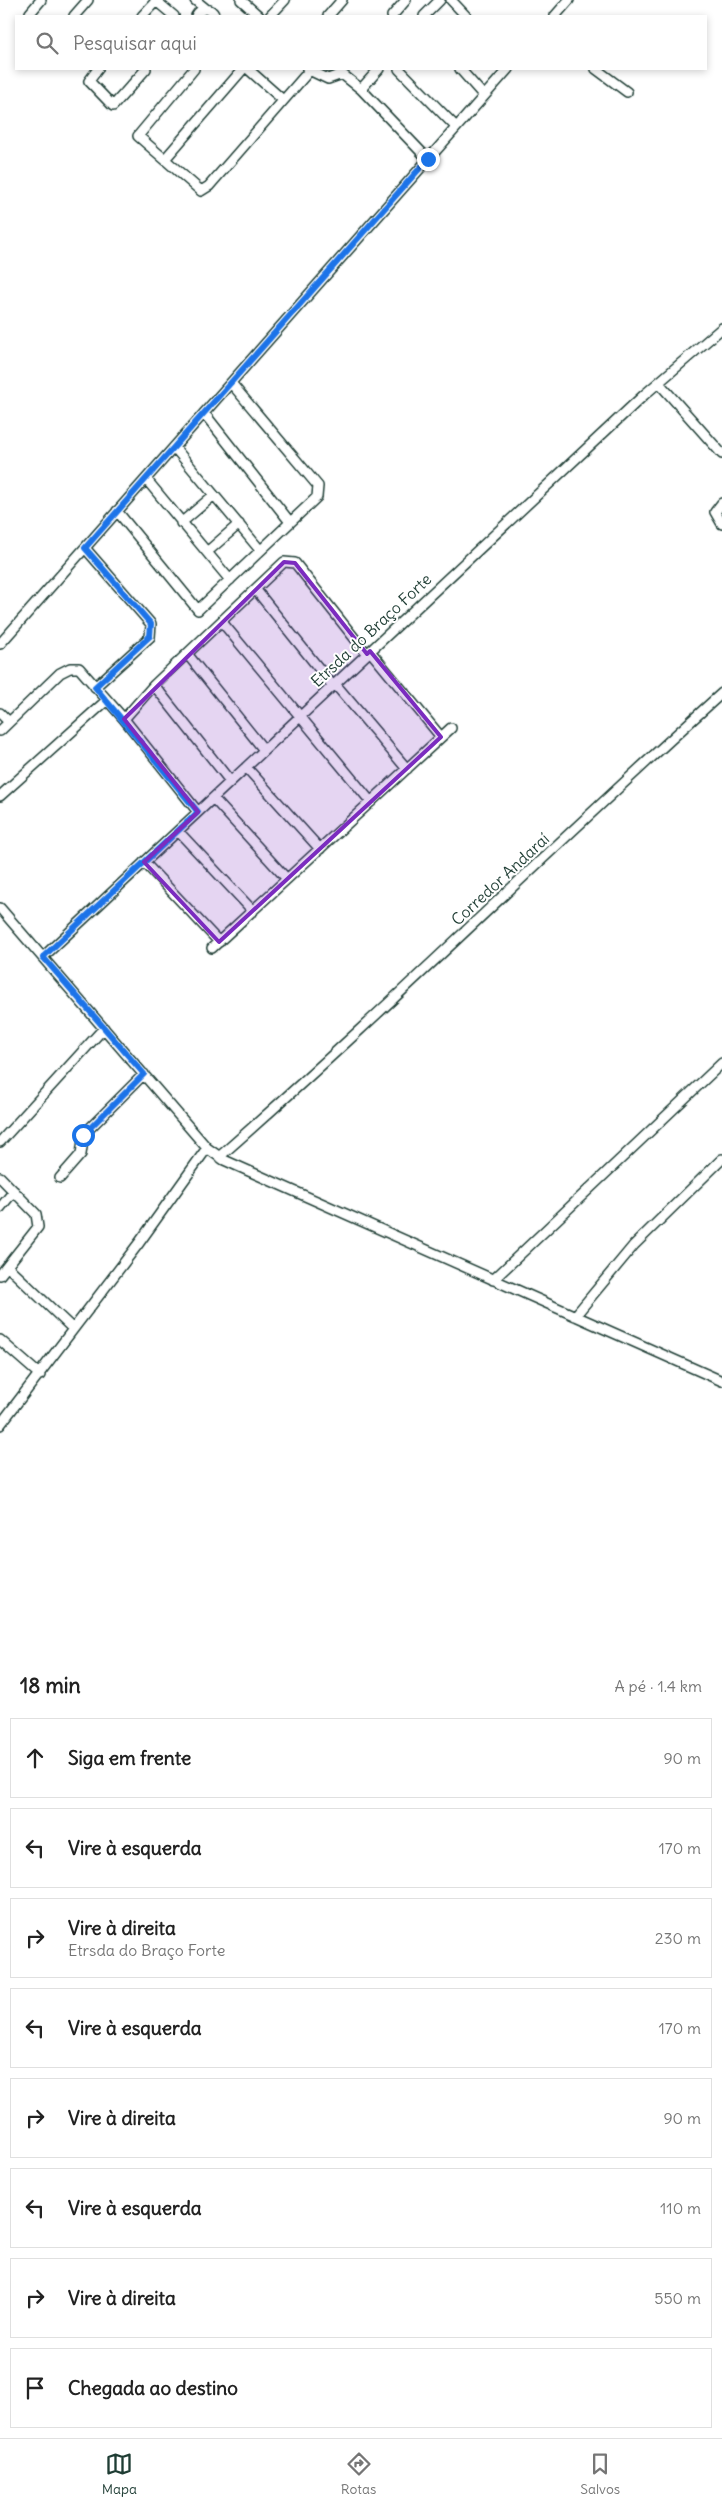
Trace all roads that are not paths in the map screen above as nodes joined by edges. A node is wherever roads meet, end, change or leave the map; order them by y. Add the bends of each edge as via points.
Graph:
1 (42, 0) edge
2 (88, 0) edge
3 (155, 0) edge
4 (195, 0) edge
5 (241, 0) edge
6 (285, 0) edge
7 (342, 0) edge
8 (406, 0) edge
9 (440, 0) edge
10 (451, 0) edge
11 (569, 0) edge
12 (206, 9) junction
13 (31, 15) edge
14 (75, 15) edge
15 (143, 15) edge
16 (173, 15) edge
17 (197, 15) edge
18 (214, 15) edge
19 (258, 15) edge
20 (271, 15) edge
21 (329, 15) edge
22 (393, 15) edge
23 (425, 15) edge
24 (465, 15) edge
25 (556, 15) edge
26 (97, 70) edge
27 (145, 70) edge
28 (193, 70) edge
29 (242, 70) edge
30 (249, 70) edge
31 (308, 70) edge
32 (377, 70) edge
33 (401, 70) edge
34 (461, 70) edge
35 (507, 70) edge
36 (597, 70) edge
37 (344, 72) edge
38 (361, 90) junction
39 (627, 92) dead end
40 (484, 96) junction
41 (283, 100) junction
42 (456, 128) junction
43 (164, 159) junction
44 (428, 159) junction
45 (722, 328) edge
46 (231, 383) junction
47 (659, 383) junction
48 (204, 413) junction
49 (174, 447) junction
50 (722, 454) edge
51 (146, 479) junction
52 (214, 495) junction
53 (722, 503) edge
54 (117, 512) junction
55 (290, 522) junction
56 (181, 523) junction
57 (239, 524) junction
58 (722, 524) edge
59 (85, 548) junction
60 (260, 550) junction
61 (207, 552) junction
62 (230, 580) junction
63 (256, 590) junction
64 (222, 622) junction
65 (0, 644) edge
66 (369, 653) junction
67 (188, 655) junction
68 (154, 685) junction
69 (334, 685) junction
70 (95, 687) junction
71 (722, 693) edge
72 (107, 700) junction
73 (0, 713) edge
74 (300, 716) junction
75 (124, 719) junction
76 (9, 722) junction
77 (451, 728) dead end
78 (0, 731) edge
79 (442, 737) junction
80 (264, 750) junction
81 (246, 768) junction
82 (407, 769) junction
83 (230, 782) junction
84 (0, 796) edge
85 (213, 798) junction
86 (371, 802) junction
87 (198, 812) junction
88 (178, 831) junction
89 (320, 849) junction
90 (144, 862) junction
91 (287, 879) junction
92 (0, 908) edge
93 (253, 911) junction
94 (43, 957) junction
95 (104, 1028) junction
96 (722, 1063) edge
97 (144, 1074) junction
98 (0, 1142) edge
99 (207, 1148) junction
100 (219, 1157) junction
101 (722, 1158) edge
102 (0, 1177) edge
103 (60, 1178) dead end
104 (14, 1191) junction
105 (0, 1208) edge
106 (7, 1266) junction
107 (0, 1275) edge
108 (493, 1280) junction
109 (575, 1316) junction
110 (73, 1329) junction
111 (0, 1340) edge
112 (40, 1375) junction
113 (722, 1381) edge
114 (0, 1425) edge

1 - 13 street
2 - 14 street
3 - 15 street
3 - 16 street
4 - 12 street
5 - 19 street
6 - 20 street
7 - 21 street
8 - 22 street
9 - 23 street
10 - 24 street
11 - 25 street
12 - 17 street
12 - 18 street
26 - 27 street via 89,82 112,106
28 - 43 street via 138,134 140,140
29 - 43 street
30 - 41 street
31 - 37 street via 328,79
31 - 41 street
32 - 38 street
33 - 42 street
34 - 40 street
35 - 40 street
36 - 39 street
37 - 38 street
38 - 44 street
40 - 42 street
41 - 43 street via 204,190 197,190
42 - 44 street
44 - 46 street
45 - 47 street, Etrsda do Braço Forte
46 - 48 street
46 - 55 street via 318,486 317,497
47 - 50 street
47 - 66 street, Etrsda do Braço Forte
48 - 49 street
48 - 55 street
49 - 51 street
49 - 52 street
51 - 54 street
51 - 56 street
52 - 56 street
52 - 57 street
53 - 58 street via 715,512
54 - 59 street
54 - 62 street via 198,610
55 - 60 street
56 - 61 street
57 - 60 street
57 - 61 street
59 - 65 street
59 - 70 street via 151,624 150,636
60 - 62 street
61 - 62 street
63 - 64 street
63 - 66 street via 284,562 295,563
63 - 69 street
64 - 67 street
64 - 74 street
66 - 69 street, Etrsda do Braço Forte
66 - 79 street
67 - 68 street
67 - 80 street
68 - 75 street
68 - 83 street
69 - 74 street, Etrsda do Braço Forte
69 - 82 street
70 - 72 street
70 - 76 street via 79,668 70,668 60,673
71 - 100 street, Corredor Andaraí
72 - 75 street
72 - 84 street
73 - 76 street
74 - 80 street, Etrsda do Braço Forte
74 - 86 street
75 - 87 street
76 - 78 street
77 - 79 street
79 - 82 street
80 - 81 street, Etrsda do Braço Forte
81 - 83 street, Etrsda do Braço Forte
81 - 89 street
82 - 86 street
83 - 85 street, Etrsda do Braço Forte
85 - 87 street, Etrsda do Braço Forte
85 - 91 street
86 - 89 street
87 - 88 street, Etrsda do Braço Forte
88 - 90 street, Etrsda do Braço Forte
88 - 93 street
89 - 91 street
90 - 93 street via 216,945
90 - 94 street, Etrsda do Braço Forte
91 - 93 street
92 - 94 street
94 - 95 street
95 - 97 street
95 - 98 street
96 - 108 street
97 - 99 street
97 - 103 street via 84,1134 81,1154
99 - 100 street
99 - 110 street
100 - 108 street
101 - 109 street via 634,1245
102 - 104 street
104 - 105 street
104 - 106 street via 36,1214 38,1227
106 - 107 street
106 - 110 street
108 - 109 street
109 - 113 street
110 - 112 street
111 - 112 street
112 - 114 street

